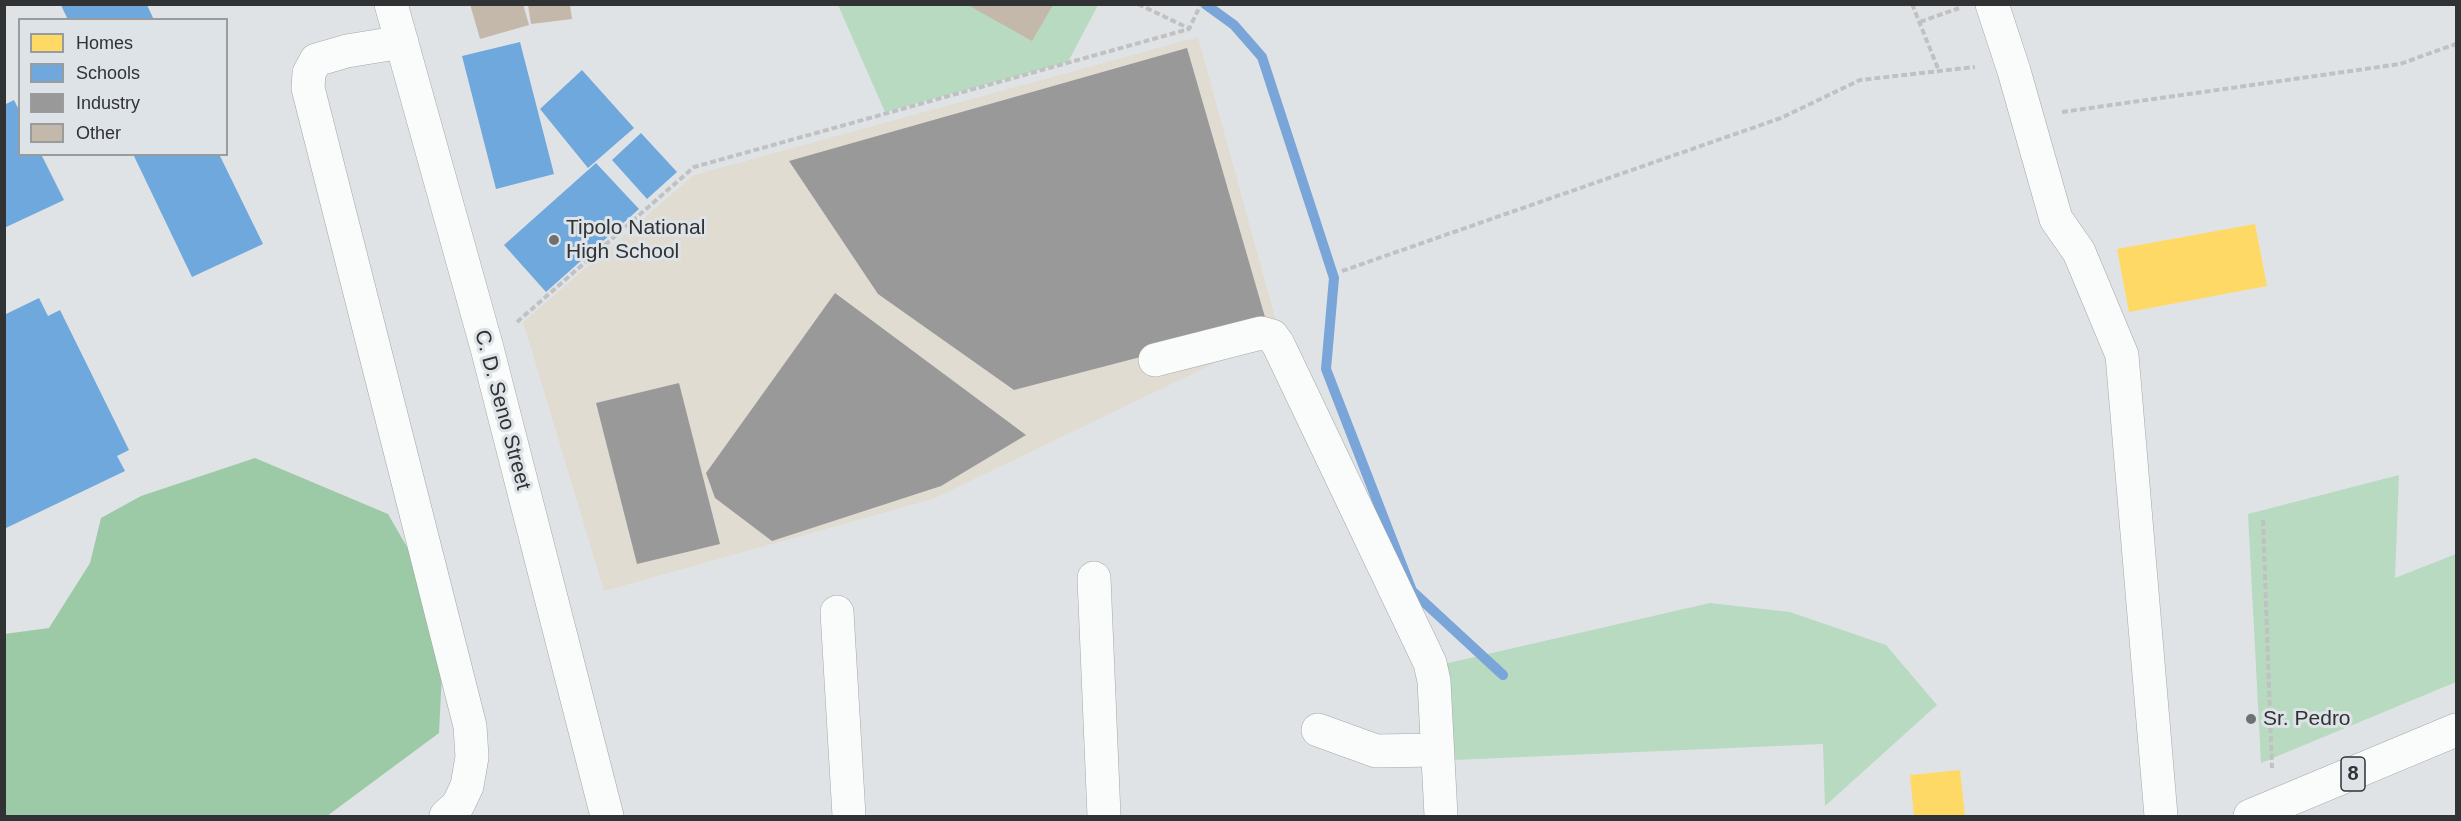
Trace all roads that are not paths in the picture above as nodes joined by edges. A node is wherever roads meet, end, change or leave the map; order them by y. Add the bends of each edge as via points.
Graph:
1 (391, 4) edge
2 (1992, 4) edge
3 (402, 42) junction
4 (1155, 360) dead end
5 (1094, 578) dead end
6 (837, 612) dead end
7 (1318, 730) dead end
8 (2457, 730) edge
9 (1436, 750) junction
10 (2262, 812) edge
11 (446, 816) edge
12 (607, 816) edge
13 (849, 816) edge
14 (1104, 816) edge
15 (1441, 816) edge
16 (2160, 816) edge

1 - 3 street, C. D. Seno Street
2 - 16 street via 2056,219 2079,252 2122,355
3 - 11 street via 316,60 309,73 308,87 470,726 472,757 467,786 458,805
3 - 12 street, C. D. Seno Street via 487,348
4 - 9 street via 1261,333 1272,336 1430,663
5 - 14 street
6 - 13 street
7 - 9 street via 1376,751
8 - 10 street, 8
9 - 15 street

